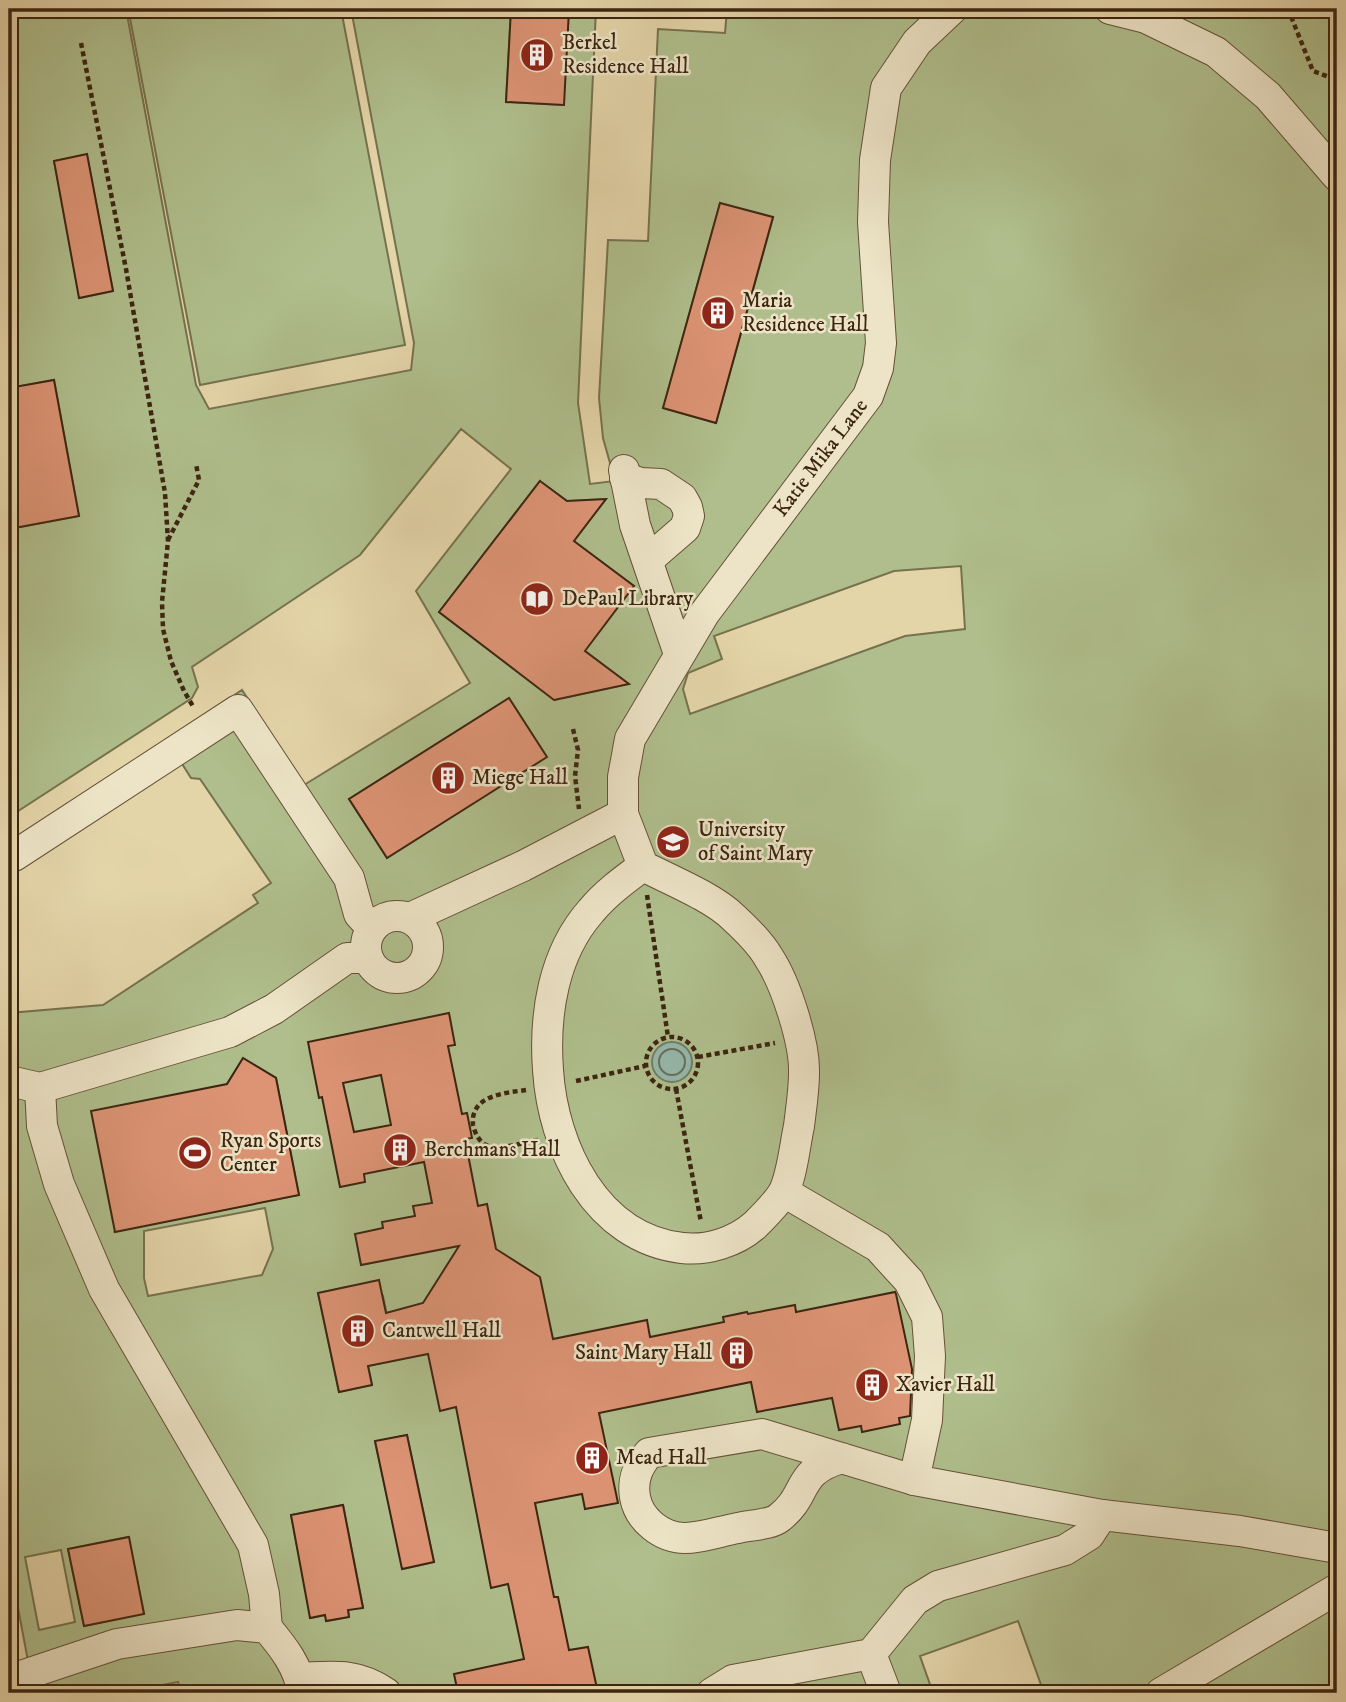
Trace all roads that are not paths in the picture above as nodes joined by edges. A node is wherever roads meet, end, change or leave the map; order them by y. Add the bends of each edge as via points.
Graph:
1 (952, 9) edge
2 (1110, 9) edge
3 (1337, 176) edge
4 (648, 560) junction
5 (679, 654) junction
6 (623, 814) junction
7 (9, 856) edge
8 (643, 866) junction
9 (410, 918) junction
10 (372, 928) junction
11 (368, 958) junction
12 (9, 1081) edge
13 (40, 1088) junction
14 (784, 1192) junction
15 (842, 1458) junction
16 (914, 1480) junction
17 (1102, 1515) junction
18 (1337, 1548) edge
19 (1337, 1589) edge
20 (267, 1628) junction
21 (871, 1654) junction
22 (9, 1680) edge
23 (302, 1686) edge
24 (386, 1693) edge
25 (712, 1693) edge
26 (886, 1693) edge
27 (1161, 1693) edge

1 - 5 street, Katie Mika Lane via 917,41 886,88 875,160 873,222 881,343 868,396
2 - 3 street via 1146,18 1216,52 1268,96
4 - 4 street via 635,525 624,474 641,483 662,484 687,507 685,528
4 - 5 street
5 - 6 street, Katie Mika Lane via 630,738
6 - 8 street
6 - 9 street
7 - 10 street via 238,710 349,878 359,914
8 - 14 street via 733,916 769,958 786,996 800,1038 804,1071 802,1105
8 - 14 street via 589,913 566,952 554,985 547,1050 553,1114 560,1137 580,1179 601,1206 629,1231 662,1246 695,1250 723,1244 754,1226
9 - 10 street via 389,916
9 - 11 street via 419,924 428,942 429,952 419,970 390,978 380,974
10 - 11 street
11 - 13 street via 347,958 274,1009 230,1032
12 - 13 street
13 - 20 street via 42,1126 64,1196 104,1289 253,1545
14 - 16 street via 877,1247 909,1281 927,1317 927,1420
15 - 15 street via 762,1434 649,1453 639,1465 636,1499 643,1517 653,1526 684,1538 777,1520 796,1500 804,1480 825,1463
15 - 16 street
16 - 17 street
17 - 18 street
17 - 21 street via 1088,1535 1065,1550 938,1586 915,1600
19 - 27 street
20 - 22 street via 237,1625 117,1644
20 - 23 street via 288,1652
21 - 25 street via 733,1680
21 - 26 street
23 - 24 street via 339,1675 369,1682

